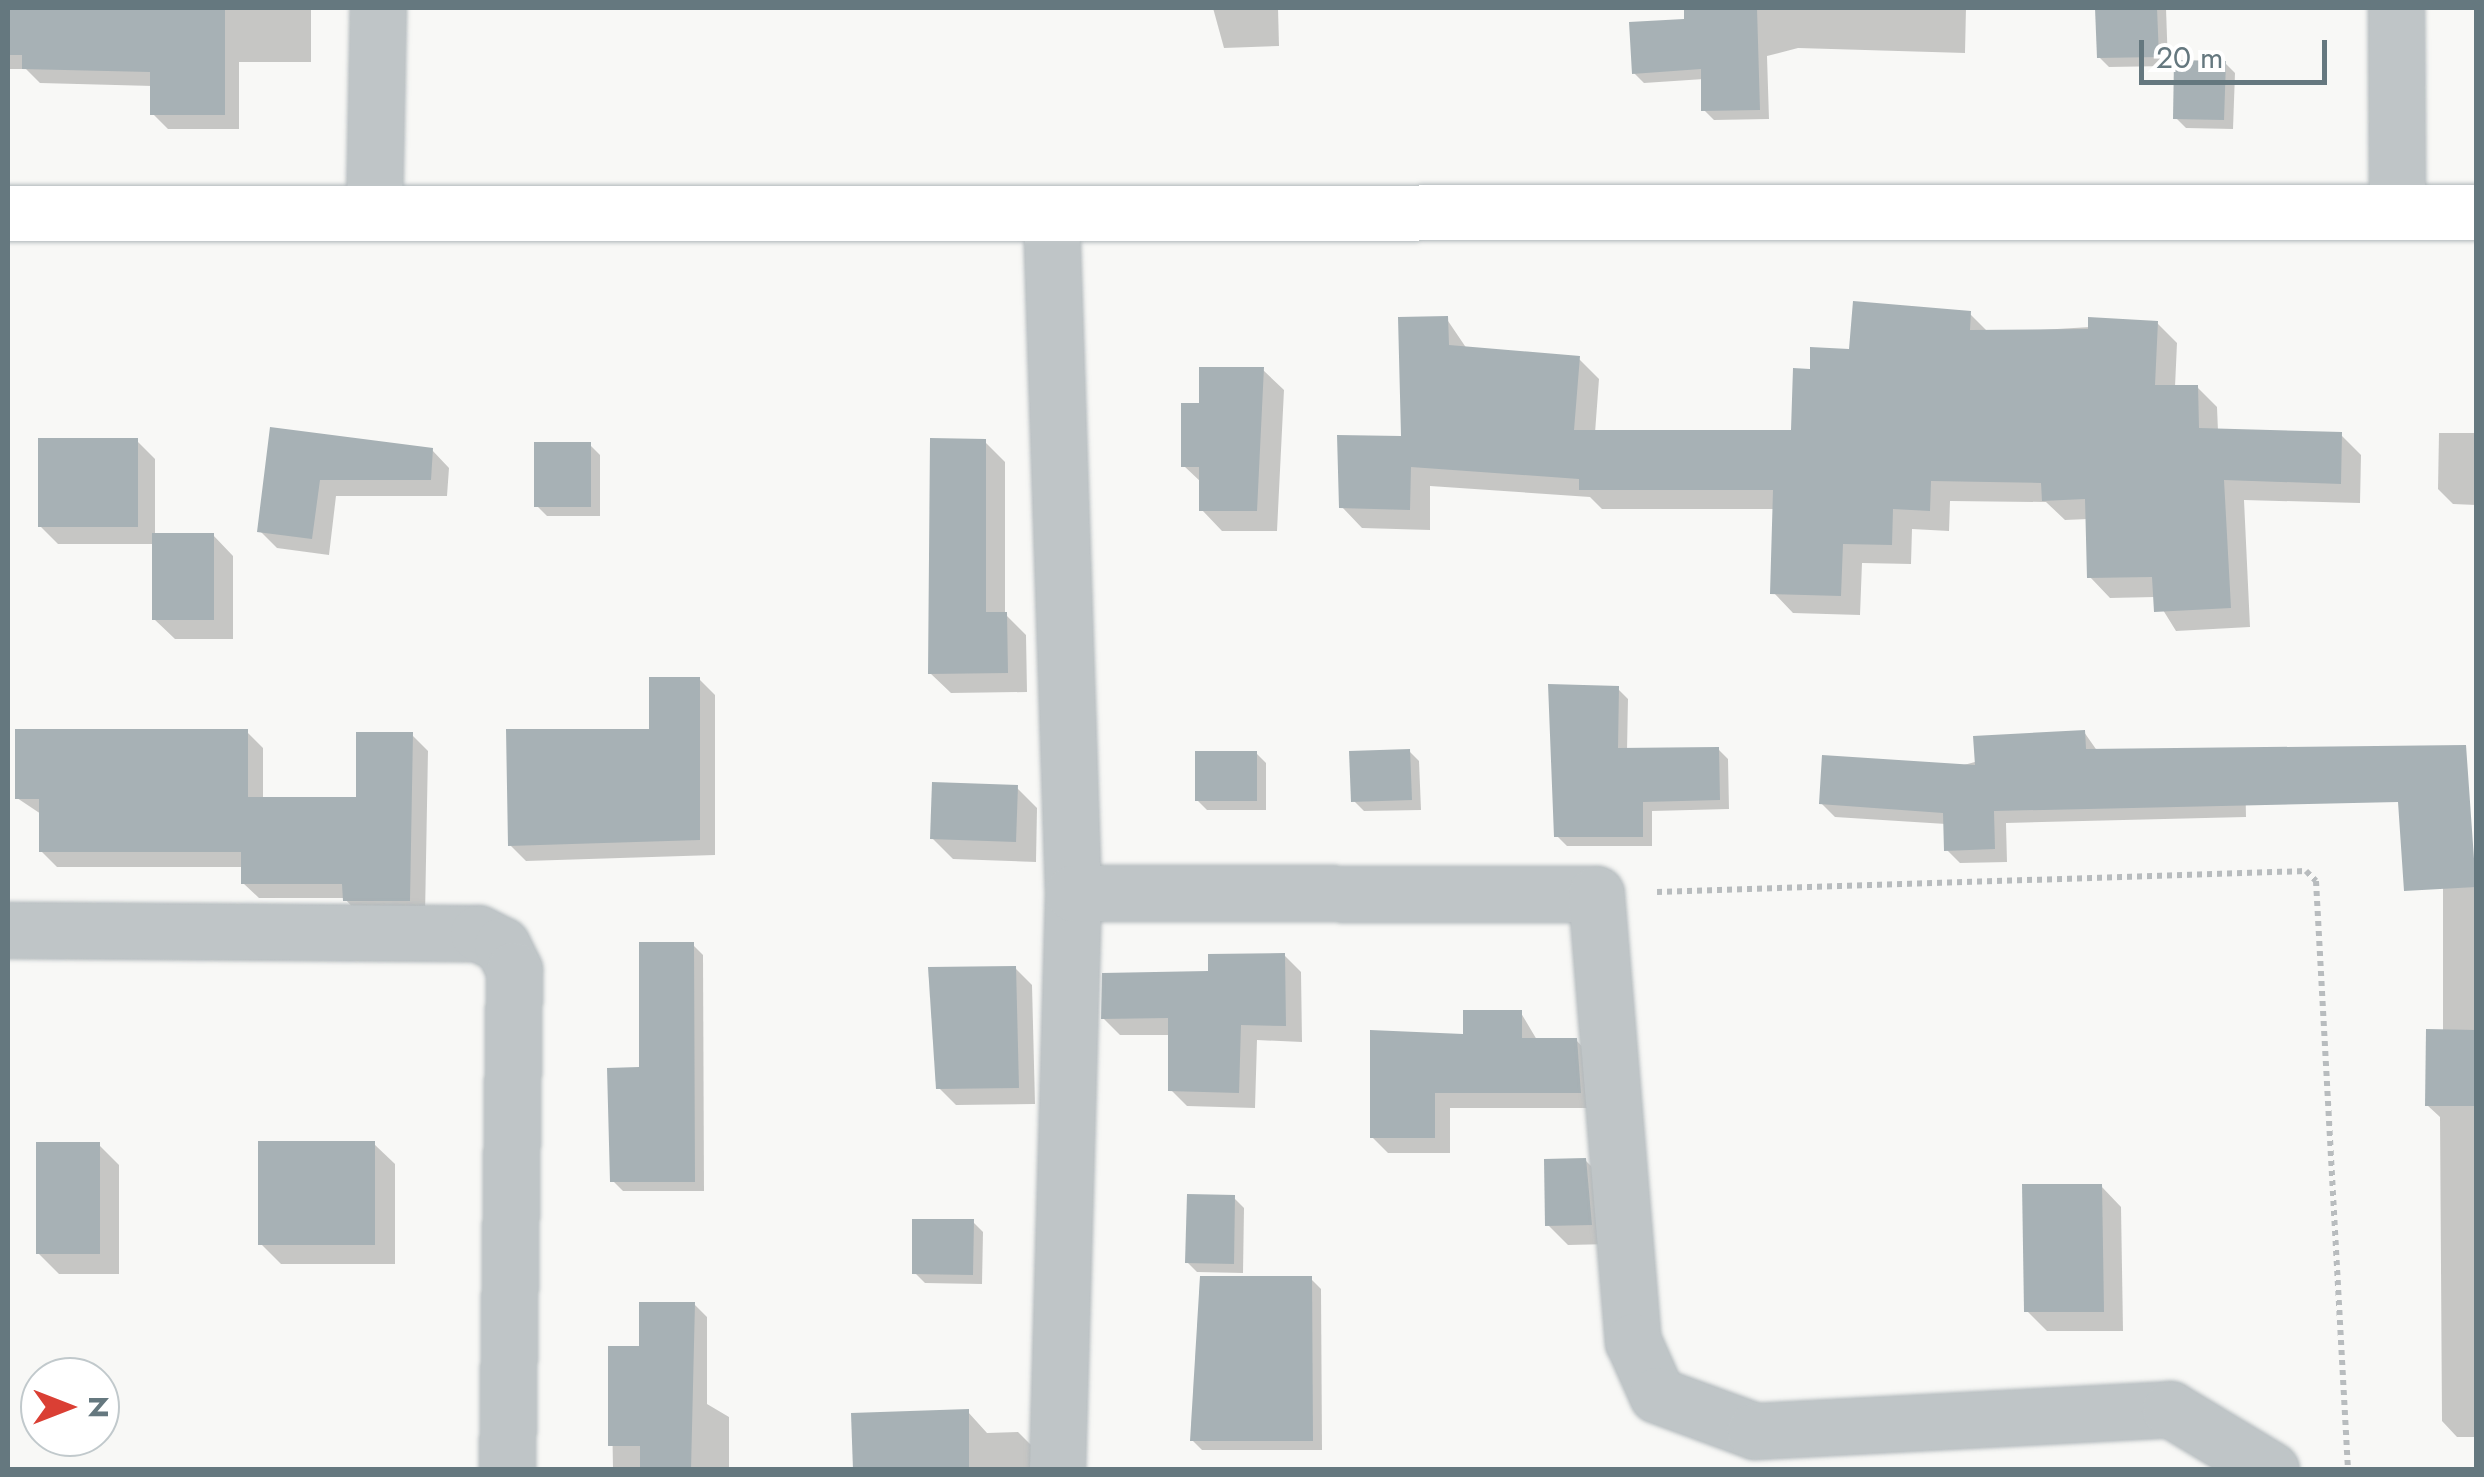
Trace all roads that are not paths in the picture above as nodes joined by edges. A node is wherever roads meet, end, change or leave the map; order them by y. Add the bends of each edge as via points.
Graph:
1 (378, 8) edge
2 (2396, 8) edge
3 (374, 208) junction
4 (2397, 211) junction
5 (2476, 212) edge
6 (8, 213) edge
7 (1051, 216) junction
8 (1073, 893) junction
9 (8, 930) edge
10 (507, 1470) edge
11 (1056, 1470) edge
12 (2271, 1470) edge

1 - 3 street
2 - 4 street
3 - 6 main road
3 - 7 main road
4 - 5 main road
4 - 7 main road
7 - 8 street
8 - 11 street
8 - 12 street via 1596,894 1633,1341 1656,1395 1755,1432 2170,1409
9 - 10 street via 478,933 502,944 514,970

